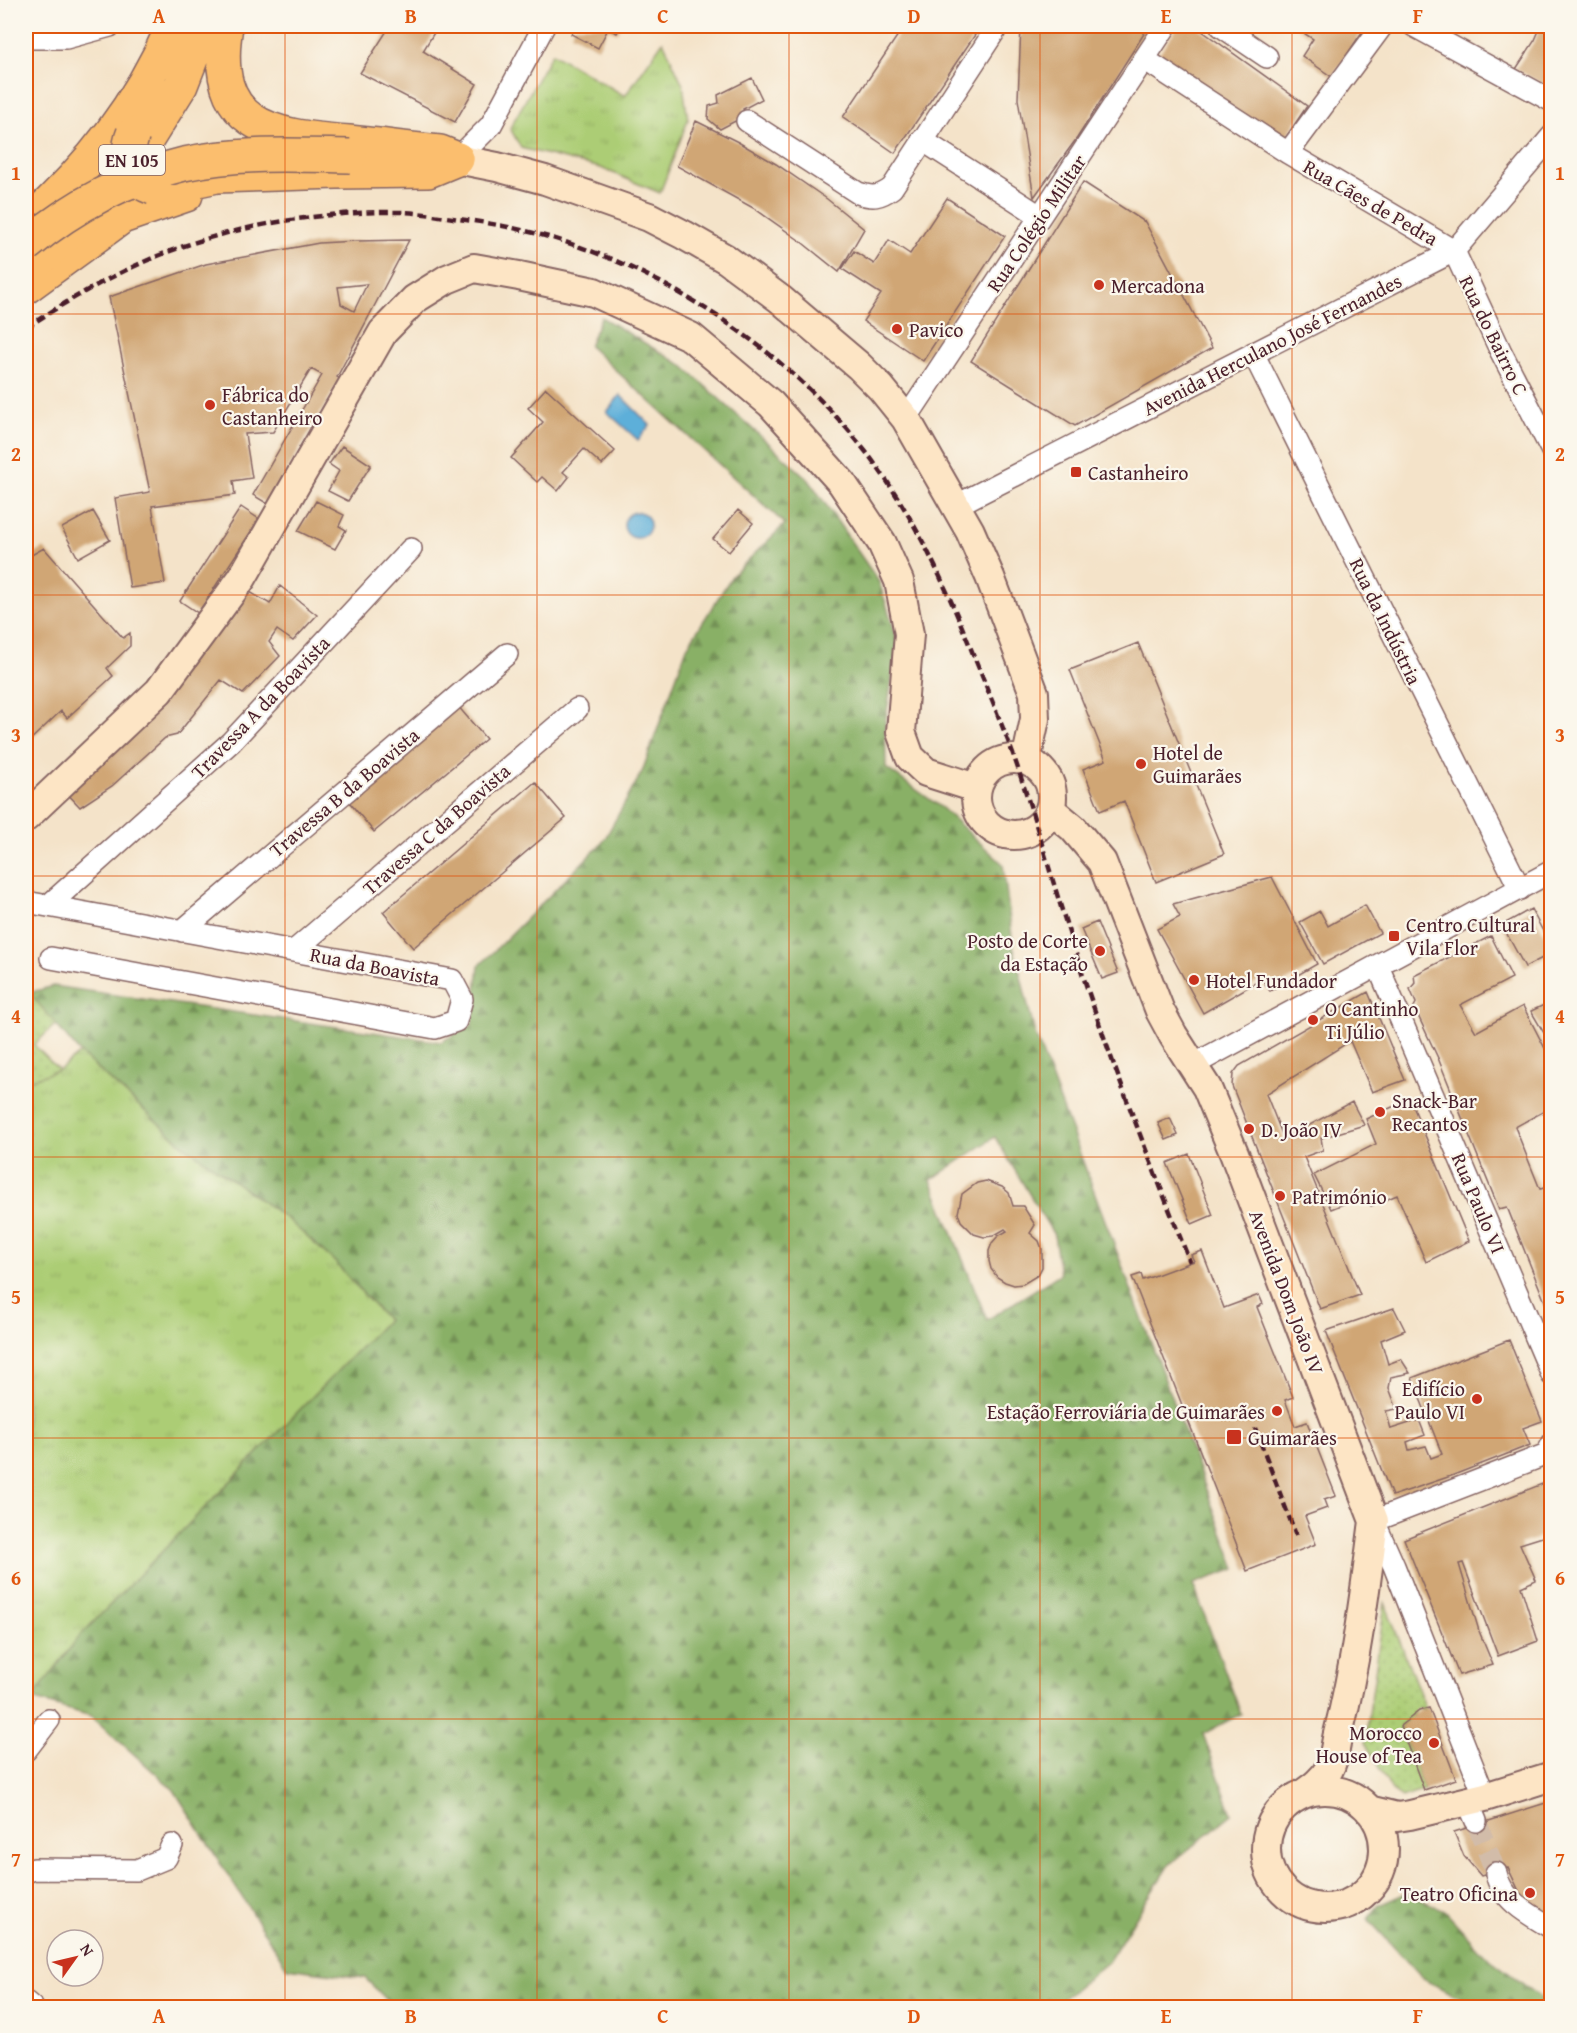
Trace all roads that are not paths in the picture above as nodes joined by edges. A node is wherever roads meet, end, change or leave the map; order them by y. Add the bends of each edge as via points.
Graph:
1 (110, 26) edge
2 (174, 26) edge
3 (187, 26) edge
4 (204, 26) edge
5 (226, 26) edge
6 (544, 26) edge
7 (998, 26) edge
8 (1166, 26) edge
9 (1221, 26) edge
10 (1382, 26) edge
11 (1414, 26) edge
12 (26, 38) edge
13 (1267, 57) dead end
14 (1144, 59) junction
15 (1551, 101) edge
16 (747, 121) dead end
17 (1551, 136) edge
18 (922, 140) junction
19 (1288, 153) junction
20 (456, 159) junction
21 (250, 175) junction
22 (1040, 216) junction
23 (26, 225) edge
24 (26, 244) edge
25 (1454, 250) junction
26 (26, 270) edge
27 (26, 287) edge
28 (1253, 353) junction
29 (906, 419) junction
30 (1551, 451) edge
31 (955, 506) junction
32 (411, 549) dead end
33 (507, 654) dead end
34 (577, 709) dead end
35 (1026, 761) junction
36 (976, 788) junction
37 (1050, 809) junction
38 (26, 817) edge
39 (1551, 871) edge
40 (1520, 889) junction
41 (26, 902) edge
42 (49, 905) junction
43 (182, 931) junction
44 (295, 950) junction
45 (51, 958) dead end
46 (1378, 966) junction
47 (1193, 1065) junction
48 (1551, 1375) edge
49 (1551, 1444) edge
50 (1374, 1521) junction
51 (1344, 1714) junction
52 (49, 1720) dead end
53 (26, 1750) edge
54 (1551, 1776) edge
55 (1303, 1794) junction
56 (1365, 1806) junction
57 (1470, 1807) junction
58 (172, 1845) dead end
59 (26, 1872) edge
60 (1496, 1873) tunnel mouth
61 (1374, 1882) junction
62 (1551, 1928) edge
63 (26, 2002) edge
64 (33, 2007) edge

1 - 12 street via 66,38
2 - 23 main road, EN 105 via 130,108 99,151
3 - 21 main road, bridge via 132,134 131,166 141,182 155,189 217,176
4 - 26 main road, EN 105 via 181,85 143,146 97,206
5 - 20 main road via 223,62 230,95 243,114 262,127 316,141 440,153
6 - 20 street via 491,125
7 - 18 street
8 - 14 street, Rua Colégio Militar
9 - 13 street
10 - 19 street, Rua Cães de Pedra
11 - 15 street
14 - 19 street, Rua Cães de Pedra
14 - 22 street, Rua Colégio Militar
16 - 18 street via 869,197 881,196 892,188
17 - 25 street, Avenida Herculano José Fernandes
18 - 22 street
19 - 25 street, Rua Cães de Pedra
20 - 21 main road via 428,171
20 - 24 main road, bridge via 263,156 185,164 124,183 82,205
20 - 29 street via 545,180 649,217 684,235 726,260 788,306 859,366
21 - 27 main road via 122,217
22 - 29 street, Rua Colégio Militar
25 - 28 street, Avenida Herculano José Fernandes
25 - 30 street, Rua do Bairro C
28 - 31 street, Avenida Herculano José Fernandes
28 - 40 street, Rua da Indústria
29 - 31 street
31 - 35 street via 990,577 1034,693 1035,719
32 - 42 street, Travessa A da Boavista via 231,742
33 - 43 street, Travessa B da Boavista
34 - 44 street, Travessa C da Boavista
35 - 36 street via 1005,759 991,766
35 - 37 street via 1039,768 1048,781
36 - 37 street via 978,812 986,824 1004,835 1032,831 1040,826
36 - 38 street via 926,772 910,756 901,732 909,634 899,581 882,543 842,483 771,404 691,338 594,292 474,268 415,299 382,332 242,578 159,691
37 - 47 street, Avenida Dom João IV via 1073,828 1102,862 1160,1011
39 - 40 street
40 - 46 street
41 - 42 street, Rua da Boavista
42 - 43 street, Rua da Boavista
43 - 44 street, Rua da Boavista
44 - 45 street, Rua da Boavista via 452,980 462,999 456,1021 435,1028
46 - 47 street
46 - 48 street, Rua Paulo VI
47 - 50 street, Avenida Dom João IV via 1234,1153
49 - 50 street via 1547,1454
50 - 51 street, Avenida Dom João IV
50 - 57 street, Avenida Dom João IV via 1394,1566
51 - 55 street, Avenida Dom João IV via 1329,1768
51 - 56 street, Avenida Dom João IV via 1346,1765
52 - 53 street
54 - 57 street
55 - 56 street via 1323,1790 1345,1794
55 - 61 street via 1286,1804 1273,1820 1266,1840 1267,1862 1274,1880 1287,1895 1320,1908 1341,1906 1359,1897
56 - 57 street via 1398,1817
56 - 61 street via 1381,1833 1381,1867
57 - 61 street via 1426,1818 1406,1833
58 - 59 street via 166,1858 137,1870
60 - 62 street via 1498,1885 1521,1910
63 - 64 street

